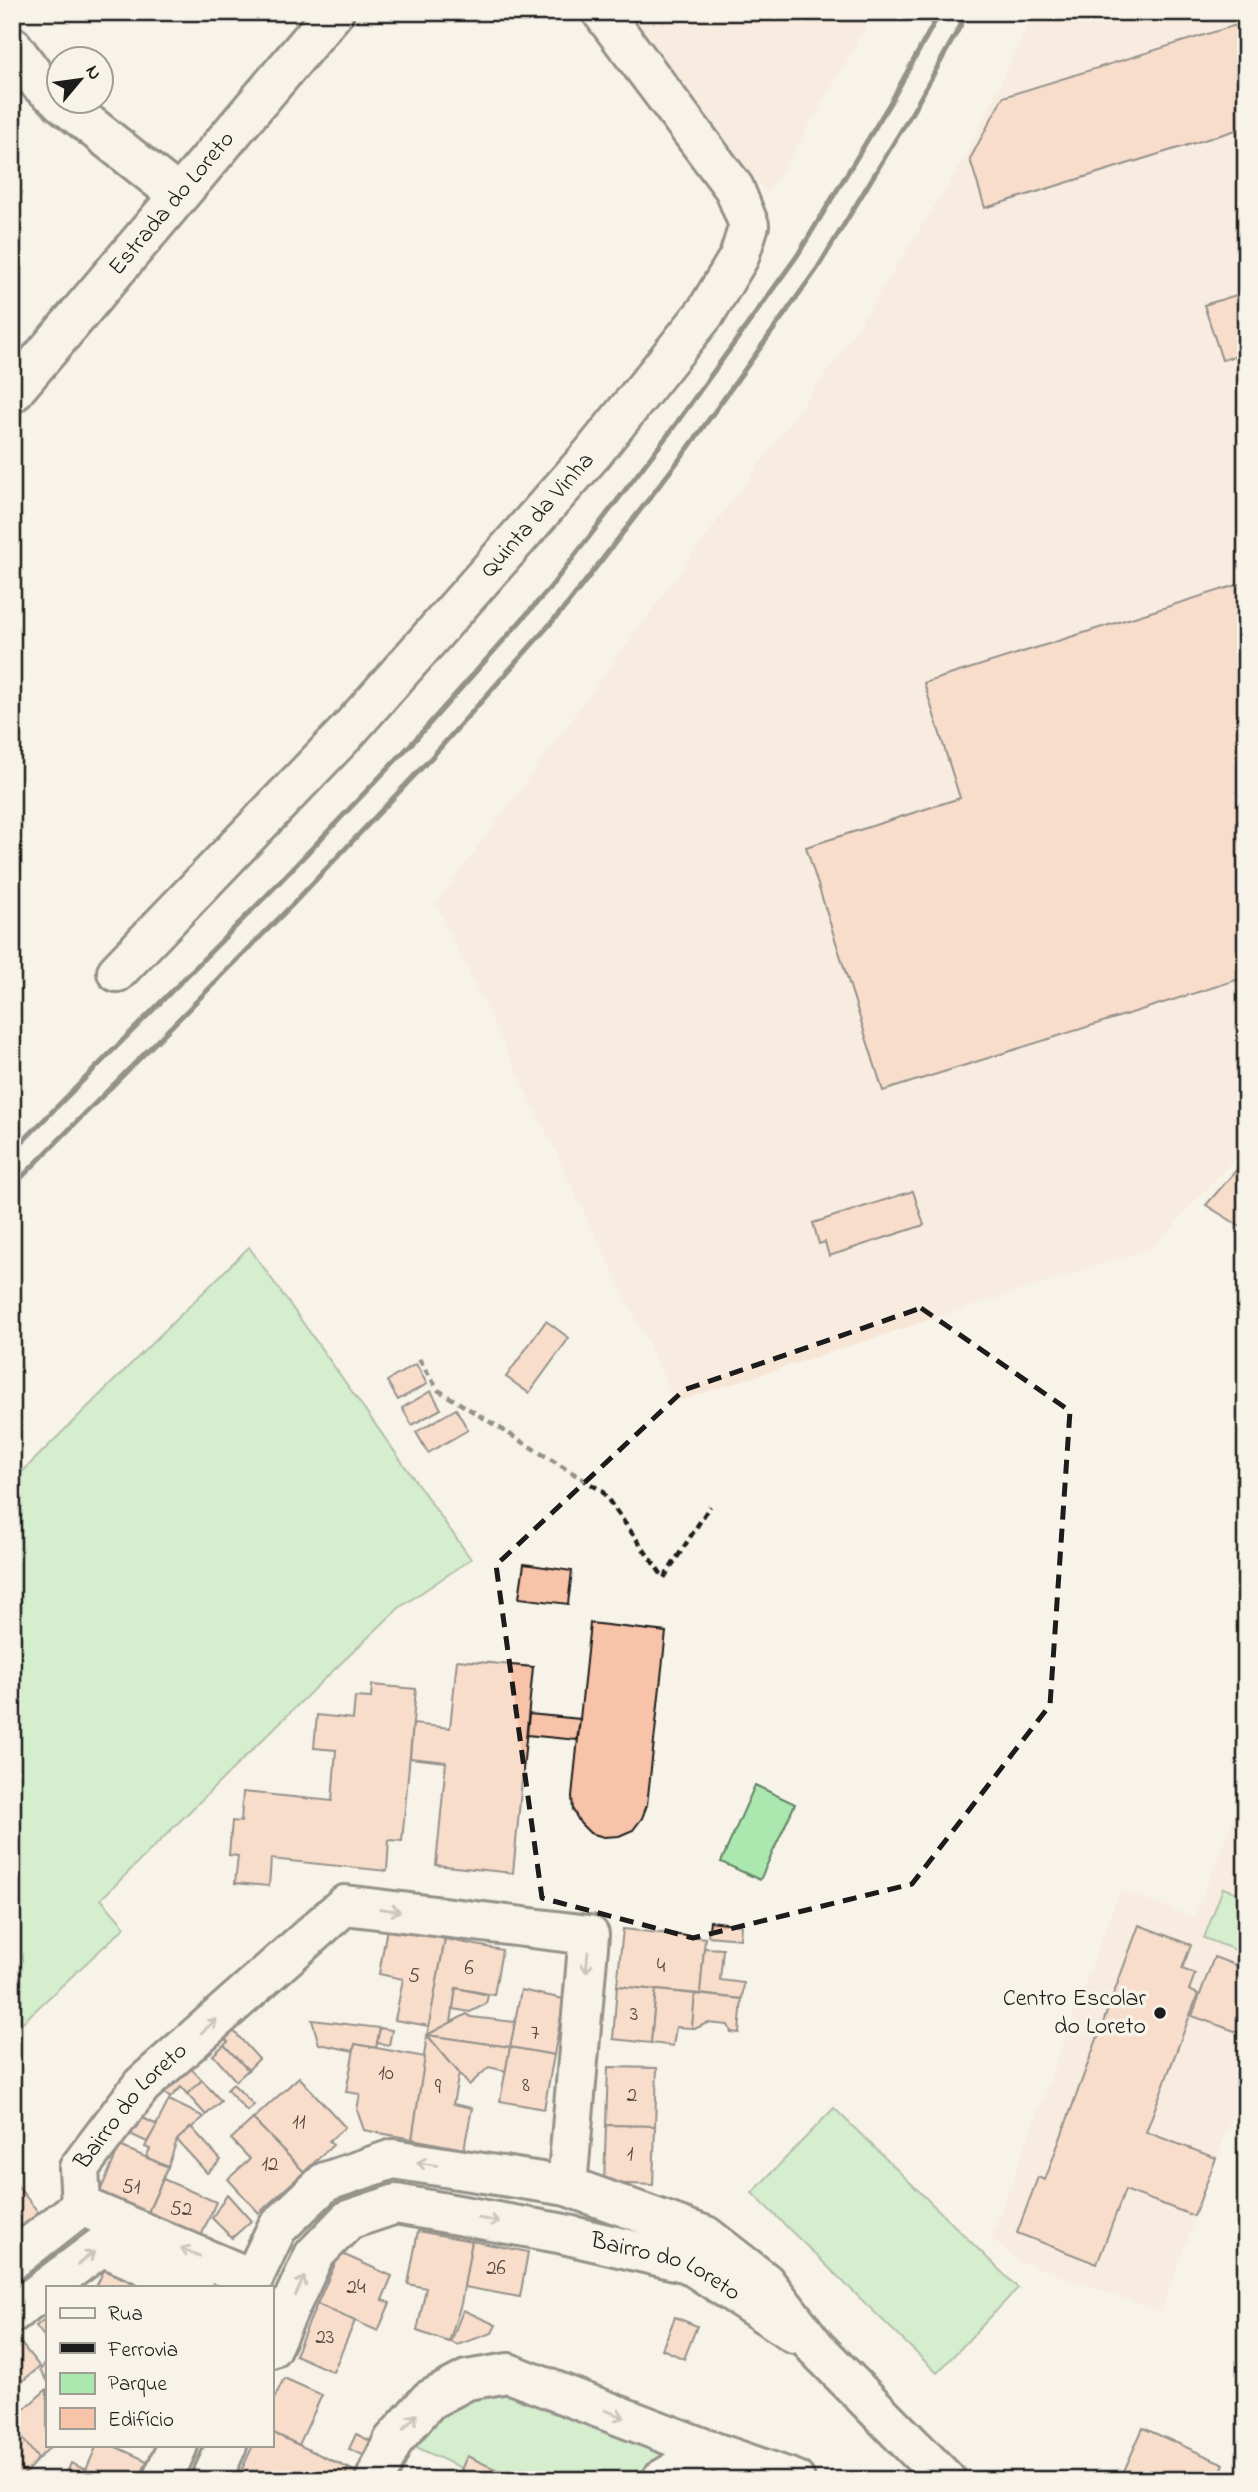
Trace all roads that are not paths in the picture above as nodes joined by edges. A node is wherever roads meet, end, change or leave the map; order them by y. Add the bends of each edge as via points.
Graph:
1 (334, 12) edge
2 (602, 12) edge
3 (12, 46) edge
4 (46, 89) edge
5 (79, 116) edge
6 (178, 195) junction
7 (12, 393) edge
8 (117, 972) dead end
9 (567, 2186) junction
10 (81, 2206) junction
11 (12, 2260) edge
12 (251, 2283) edge
13 (48, 2286) edge
14 (191, 2286) edge
15 (46, 2288) edge
16 (12, 2313) edge
17 (273, 2344) edge
18 (816, 2347) junction
19 (178, 2446) edge
20 (227, 2446) edge
21 (711, 2451) junction
22 (162, 2480) edge
23 (211, 2480) edge
24 (375, 2480) edge
25 (661, 2480) edge
26 (795, 2480) edge
27 (946, 2480) edge

1 - 6 street, Estrada do Loreto
2 - 8 street, Quinta da Vinha via 734,188 749,225 739,257 706,312 583,464 347,732
3 - 4 street
5 - 6 street
6 - 7 street, Estrada do Loreto
10 -> 9 street, Bairro do Loreto via 79,2168 142,2085 345,1905 589,1935
9 -> 12 street, Bairro do Loreto via 393,2159 325,2182 277,2228
9 - 18 street, Bairro do Loreto via 706,2236 765,2282
10 - 11 street, Bairro do Loreto
12 -> 10 street, Bairro do Loreto
13 -> 14 street via 102,2246
16 -> 15 street
17 -> 18 street, Bairro do Loreto via 314,2255 348,2220 396,2204 559,2233 688,2263
18 - 27 street
19 - 22 street
20 - 23 street
24 -> 21 street via 393,2441 429,2400 467,2380 508,2374
21 - 25 street
21 - 26 street

